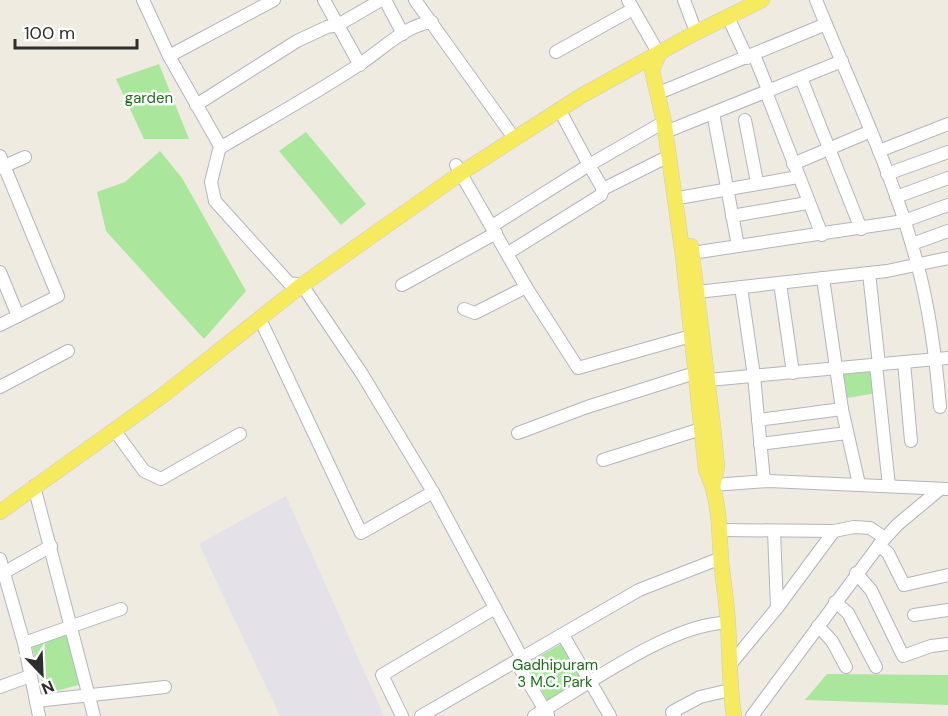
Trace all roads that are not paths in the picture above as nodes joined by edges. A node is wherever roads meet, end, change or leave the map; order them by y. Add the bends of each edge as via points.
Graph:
1 (143, 0) edge
2 (274, 0) edge
3 (324, 0) edge
4 (383, 0) edge
5 (415, 0) edge
6 (684, 0) edge
7 (742, 0) edge
8 (762, 0) edge
9 (816, 0) edge
10 (630, 4) edge
11 (728, 17) junction
12 (432, 22) junction
13 (693, 24) junction
14 (825, 24) junction
15 (338, 25) junction
16 (404, 34) junction
17 (556, 52) dead end
18 (656, 55) junction
19 (169, 56) junction
20 (751, 56) junction
21 (842, 61) junction
22 (360, 65) junction
23 (801, 78) junction
24 (666, 90) junction
25 (766, 92) junction
26 (196, 105) junction
27 (559, 109) junction
28 (713, 113) junction
29 (745, 120) dead end
30 (948, 124) edge
31 (669, 126) junction
32 (509, 131) junction
33 (871, 131) junction
34 (220, 148) junction
35 (829, 148) junction
36 (879, 151) junction
37 (948, 152) edge
38 (669, 156) junction
39 (25, 157) dead end
40 (2, 163) edge
41 (793, 164) junction
42 (589, 165) junction
43 (459, 169) junction
44 (887, 174) junction
45 (798, 177) junction
46 (948, 178) edge
47 (757, 182) junction
48 (728, 187) junction
49 (603, 189) junction
50 (684, 196) junction
51 (896, 196) junction
52 (807, 202) junction
53 (948, 205) edge
54 (732, 216) junction
55 (904, 221) junction
56 (494, 229) junction
57 (861, 229) junction
58 (948, 231) edge
59 (822, 235) junction
60 (912, 244) junction
61 (738, 246) junction
62 (508, 253) junction
63 (692, 253) junction
64 (948, 258) edge
65 (918, 265) junction
66 (0, 272) edge
67 (869, 273) junction
68 (823, 278) junction
69 (780, 283) junction
70 (295, 284) junction
71 (402, 285) dead end
72 (526, 287) junction
73 (741, 287) junction
74 (697, 292) junction
75 (464, 309) dead end
76 (18, 316) junction
77 (260, 319) junction
78 (0, 325) edge
79 (691, 336) junction
80 (68, 351) dead end
81 (942, 358) edge
82 (904, 362) junction
83 (878, 365) junction
84 (835, 369) junction
85 (793, 373) junction
86 (701, 376) junction
87 (754, 376) junction
88 (0, 387) edge
89 (940, 407) dead end
90 (842, 409) junction
91 (758, 420) junction
92 (701, 429) junction
93 (115, 431) junction
94 (518, 433) dead end
95 (847, 433) junction
96 (240, 434) dead end
97 (911, 441) dead end
98 (760, 444) junction
99 (603, 460) dead end
100 (764, 481) junction
101 (859, 484) junction
102 (713, 485) junction
103 (34, 486) junction
104 (889, 486) junction
105 (944, 490) edge
106 (433, 492) junction
107 (0, 501) edge
108 (0, 512) edge
109 (721, 530) junction
110 (774, 531) junction
111 (834, 531) junction
112 (882, 542) junction
113 (51, 546) junction
114 (721, 558) junction
115 (0, 559) edge
116 (5, 572) junction
117 (856, 573) junction
118 (948, 576) edge
119 (835, 602) junction
120 (495, 608) junction
121 (777, 608) junction
122 (121, 609) dead end
123 (948, 610) edge
124 (914, 615) dead end
125 (728, 624) junction
126 (71, 626) junction
127 (818, 626) junction
128 (563, 635) junction
129 (24, 643) junction
130 (948, 644) edge
131 (519, 660) junction
132 (729, 666) junction
133 (846, 667) dead end
134 (876, 667) dead end
135 (30, 676) junction
136 (590, 683) junction
137 (0, 687) edge
138 (165, 687) dead end
139 (730, 690) junction
140 (89, 694) junction
141 (36, 701) junction
142 (542, 714) edge
143 (39, 716) edge
144 (94, 716) edge
145 (402, 716) edge
146 (421, 716) edge
147 (610, 716) edge
148 (674, 716) edge
149 (734, 716) edge
150 (752, 716) edge

1 - 19 street
2 - 19 street
3 - 15 street
4 - 15 street
4 - 16 street
5 - 12 street
6 - 13 street
7 - 13 main road
8 - 11 main road
9 - 14 street
10 - 17 street
10 - 18 street
11 - 18 main road
11 - 20 street
12 - 16 street via 421,23
12 - 32 street
13 - 18 main road
14 - 20 street
14 - 21 street
15 - 22 street
15 - 26 street via 297,42
16 - 22 street
18 - 24 main road
18 - 27 main road
18 - 31 main road via 652,70
18 - 32 main road via 554,102
19 - 26 street
20 - 24 street
20 - 25 street
21 - 23 street
21 - 33 street
22 - 34 street
23 - 25 street
23 - 35 street
24 - 31 main road
25 - 28 street
25 - 41 street
26 - 34 street
27 - 42 street
27 - 43 main road
28 - 31 street
28 - 48 street
29 - 47 street
30 - 36 street
31 - 38 main road
31 - 42 street
31 - 50 main road
32 - 43 main road
33 - 35 street
33 - 36 street
34 - 70 street via 211,182 215,201
35 - 41 street
35 - 57 street
36 - 44 street
37 - 44 street
38 - 49 street
38 - 79 main road
39 - 40 street
40 - 76 street via 58,296
41 - 45 street
42 - 49 street
42 - 56 street
43 - 56 street
43 - 70 main road
44 - 51 street
45 - 47 street
45 - 52 street
46 - 51 street
47 - 48 street
48 - 50 street
48 - 54 street
49 - 62 street via 601,195
50 - 63 main road
51 - 55 street
52 - 54 street
52 - 59 street
53 - 55 street
54 - 61 street
55 - 57 street
55 - 60 street
56 - 62 street
56 - 71 street
57 - 59 street
58 - 60 street
59 - 61 street
60 - 65 street
61 - 63 street
62 - 72 street
63 - 74 main road
64 - 65 street
65 - 67 street
65 - 81 street
66 - 76 street
67 - 68 street
67 - 83 street
68 - 69 street
68 - 84 street
69 - 73 street
69 - 85 street
70 - 77 main road
70 - 106 street via 362,374
70 - 107 main road
72 - 75 street via 475,313
72 - 79 street via 578,368
73 - 74 street
73 - 87 street
74 - 86 main road
76 - 78 street
77 - 93 main road
77 - 106 street via 361,533
79 - 86 main road
80 - 88 street
81 - 82 street
81 - 89 street
82 - 83 street
82 - 97 street
83 - 84 street
83 - 104 street
84 - 85 street
84 - 90 street
85 - 87 street
86 - 87 street
86 - 92 main road
86 - 94 street via 587,407
86 - 102 main road via 717,467
87 - 91 street
90 - 91 street
90 - 95 street
91 - 98 street
92 - 99 street
92 - 102 main road via 706,470
93 - 96 street via 144,471 161,479
93 - 103 main road
95 - 98 street
95 - 101 street
98 - 100 street
100 - 101 street
100 - 102 street
101 - 104 street
102 - 109 main road
103 - 108 main road
103 - 113 street
104 - 105 street
105 - 112 street
106 - 120 street
109 - 110 street
109 - 114 main road
110 - 111 street
110 - 121 street
111 - 112 street via 870,528
111 - 121 street
112 - 117 street
112 - 118 street via 904,585
113 - 116 street
113 - 126 street
114 - 125 main road
114 - 128 street via 639,590
115 - 116 street
116 - 129 street
117 - 119 street
117 - 130 street via 871,590 903,656
119 - 127 street
119 - 134 street via 848,613
120 - 131 street
120 - 145 street via 382,675
121 - 132 street
122 - 126 street
123 - 124 street
125 - 132 main road
125 - 136 street via 703,624 652,647
126 - 129 street
126 - 140 street
127 - 133 street via 832,640
127 - 150 street
128 - 131 street
128 - 136 street
129 - 135 street
131 - 142 street
131 - 146 street
132 - 139 main road
135 - 137 street
135 - 141 street
136 - 142 street
136 - 147 street
138 - 140 street
139 - 148 street via 700,697 672,712
139 - 149 main road
140 - 141 street
140 - 144 street
141 - 143 street

